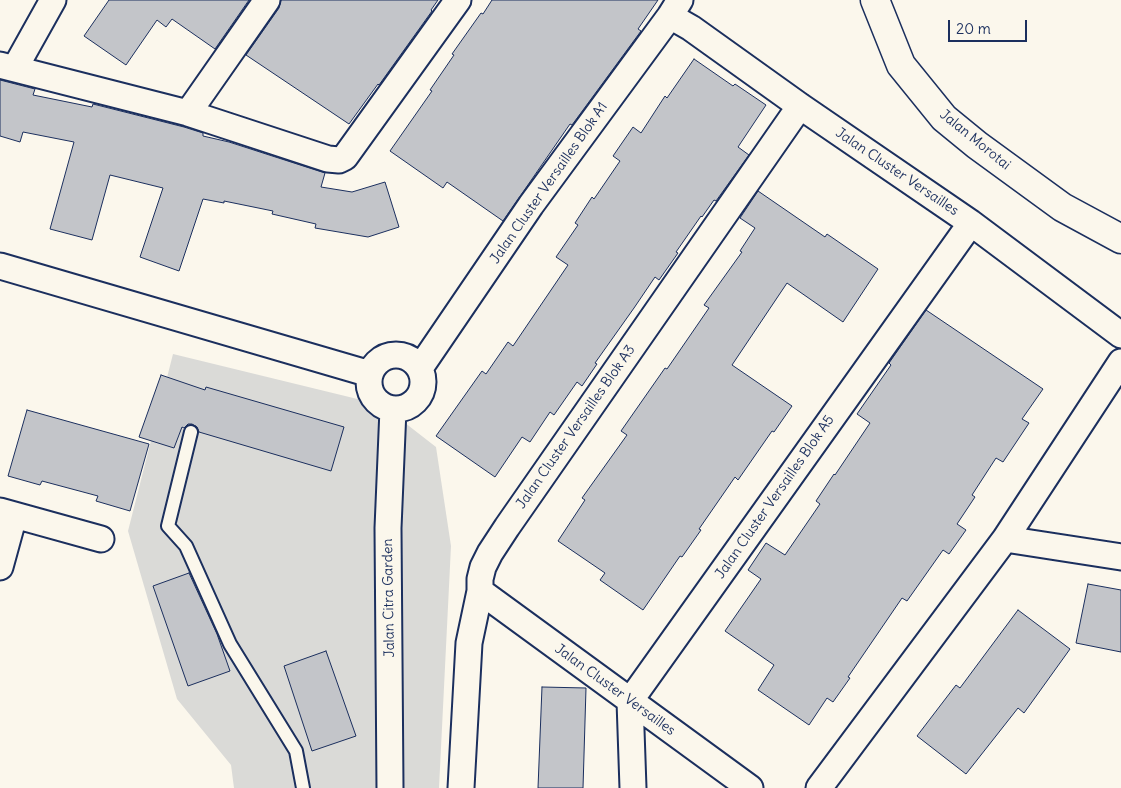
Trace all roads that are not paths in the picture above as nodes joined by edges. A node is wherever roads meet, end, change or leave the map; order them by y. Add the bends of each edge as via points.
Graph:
1 (53, 0) edge
2 (267, 0) edge
3 (458, 0) edge
4 (875, 0) edge
5 (675, 8) edge
6 (7, 66) edge
7 (800, 106) junction
8 (188, 113) junction
9 (971, 223) junction
10 (1121, 239) edge
11 (0, 266) edge
12 (1121, 335) edge
13 (1121, 362) edge
14 (420, 368) junction
15 (370, 374) junction
16 (393, 409) junction
17 (191, 432) dead end
18 (7, 514) edge
19 (101, 539) dead end
20 (1005, 539) junction
21 (1121, 557) edge
22 (0, 567) edge
23 (480, 591) junction
24 (630, 701) junction
25 (303, 788) edge
26 (390, 788) edge
27 (461, 788) edge
28 (633, 788) edge
29 (750, 788) edge
30 (819, 788) edge

1 - 6 street
2 - 8 street
3 - 8 street via 345,157 339,160
4 - 10 street, Jalan Morotai via 900,65 944,118 1062,207
5 - 7 street, Jalan Cluster Versailles via 691,28
5 - 14 street, Jalan Cluster Versailles Blok A1 via 531,205
6 - 8 street
7 - 9 street, Jalan Cluster Versailles
7 - 23 street, Jalan Cluster Versailles Blok A3 via 506,527 483,566
9 - 12 street, Jalan Cluster Versailles
9 - 24 street, Jalan Cluster Versailles Blok A5
11 - 15 street
13 - 20 street
14 - 15 street via 404,355 393,354 383,357
14 - 16 street via 424,377 419,397 412,404
15 - 16 street via 369,386 373,397
16 - 26 street, Jalan Citra Garden via 388,528
17 - 25 lane via 168,526 186,546 230,644 296,751
18 - 19 street
18 - 22 street
20 - 21 street
20 - 30 street
23 - 24 street, Jalan Cluster Versailles
23 - 27 street, Jalan Cluster Versailles Blok A3 via 469,643
24 - 28 street
24 - 29 street, Jalan Cluster Versailles

